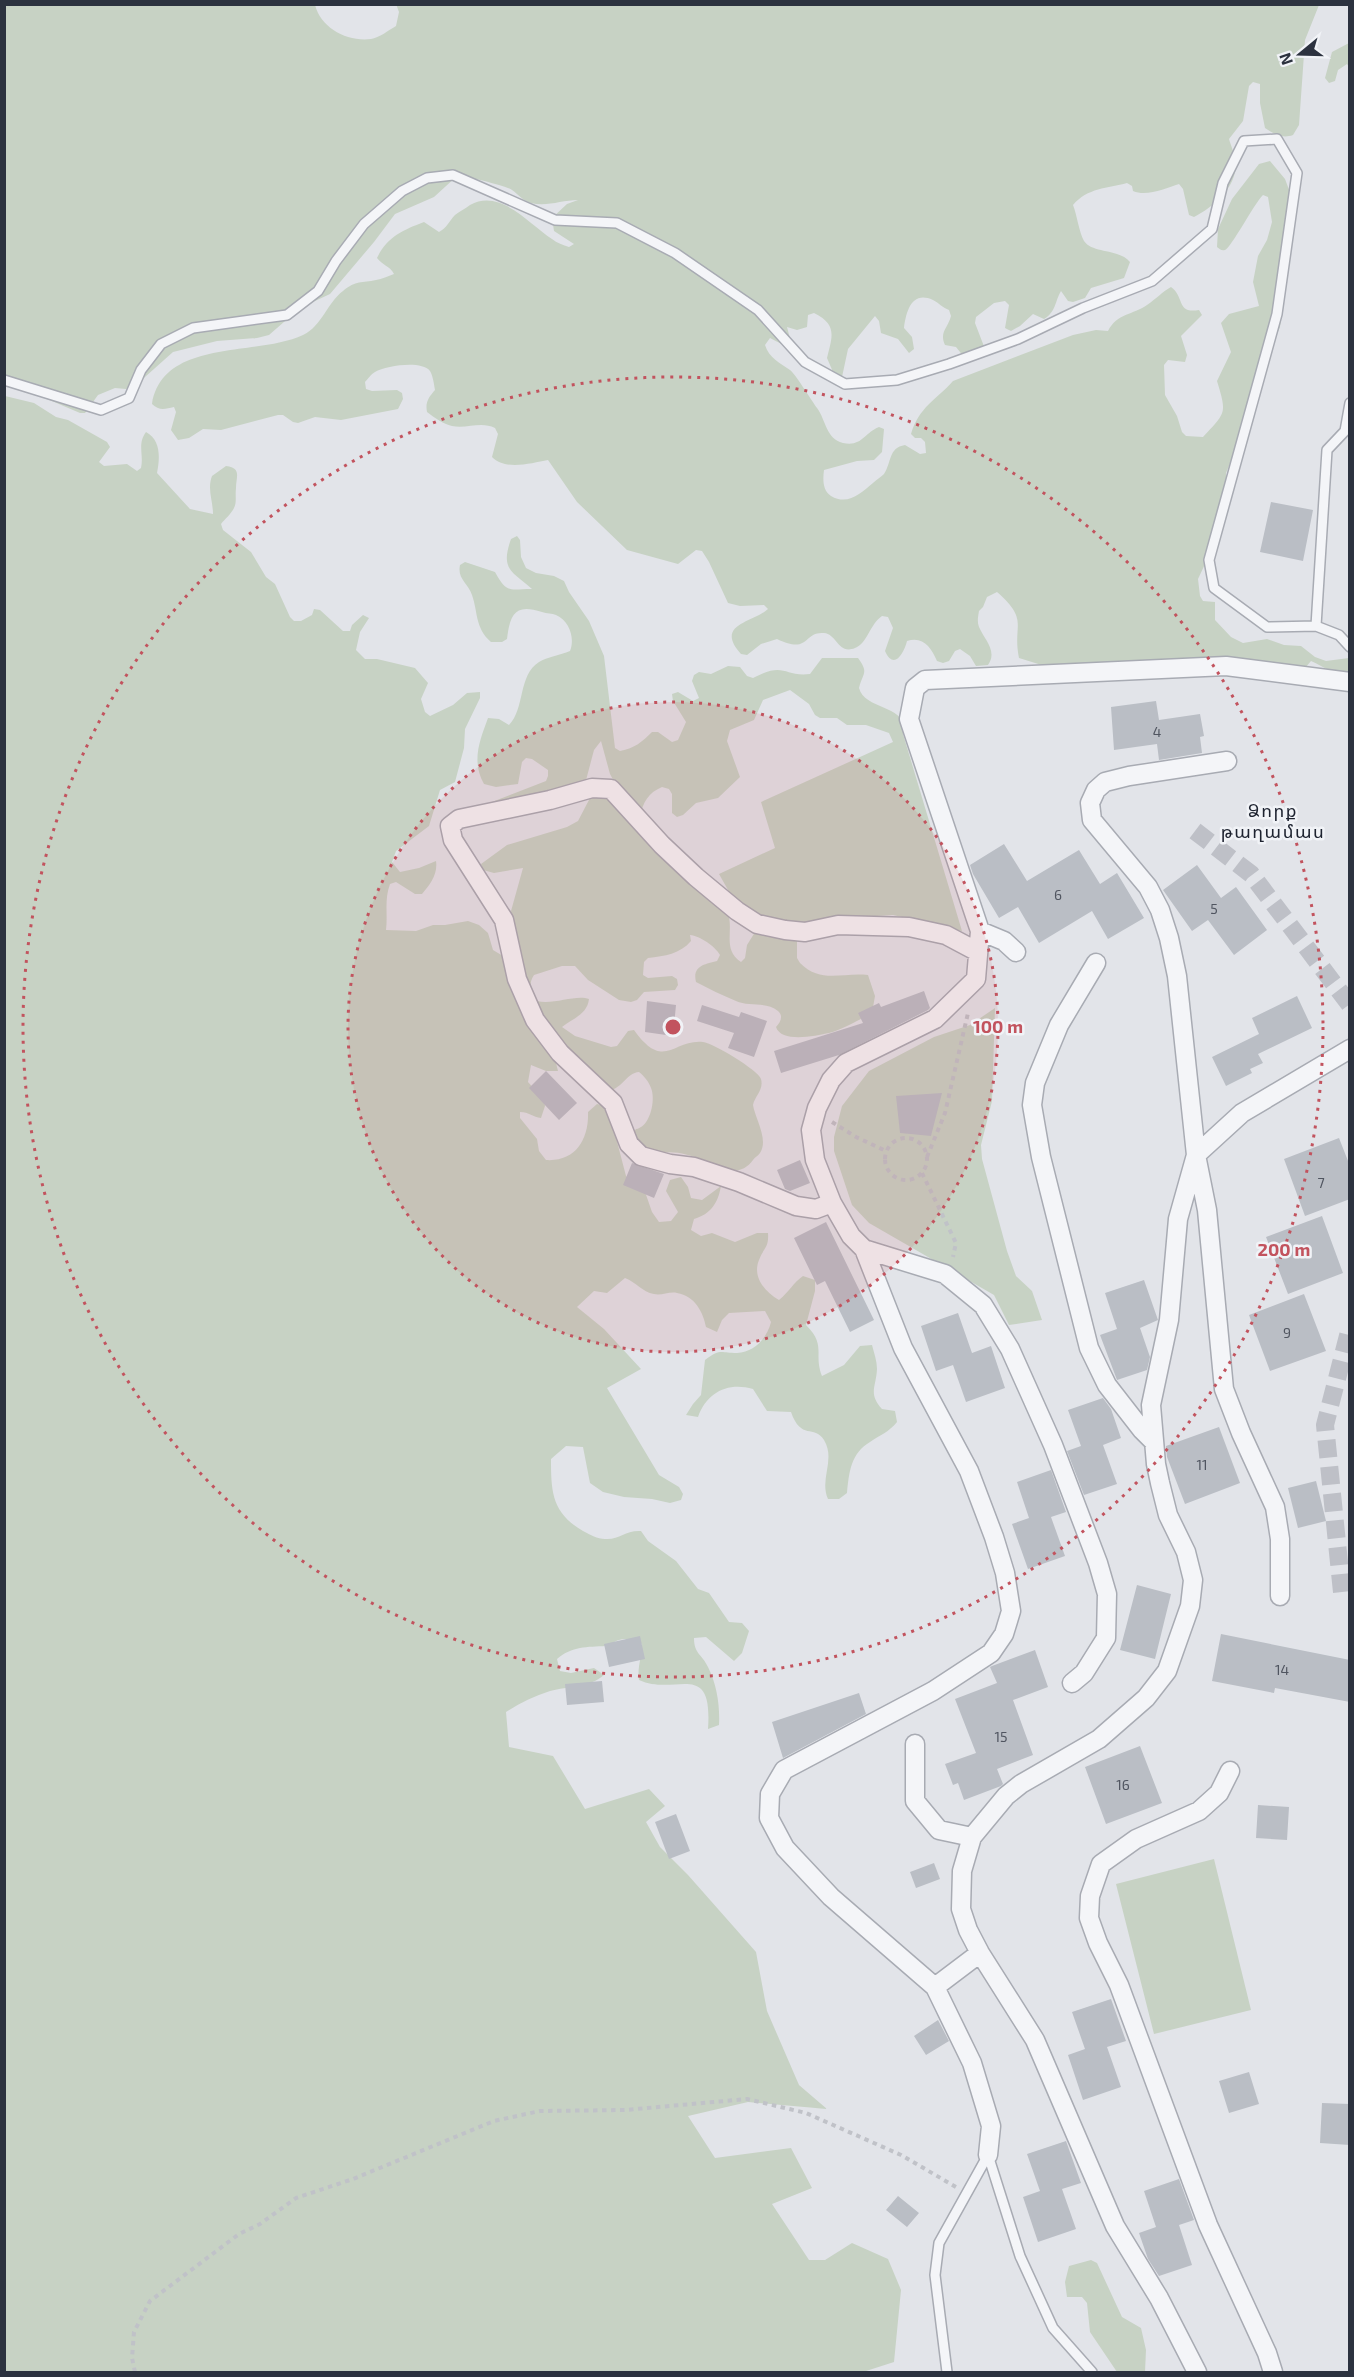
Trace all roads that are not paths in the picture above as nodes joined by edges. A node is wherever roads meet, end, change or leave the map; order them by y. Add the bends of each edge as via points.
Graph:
1 (4, 380) edge
2 (1350, 403) edge
3 (1316, 626) junction
4 (1350, 646) edge
5 (1350, 682) edge
6 (1227, 761) dead end
7 (980, 932) junction
8 (978, 952) junction
9 (1016, 952) dead end
10 (1096, 963) dead end
11 (1350, 1049) edge
12 (1196, 1155) junction
13 (832, 1203) junction
14 (864, 1249) junction
15 (1154, 1442) junction
16 (1280, 1596) dead end
17 (1072, 1683) dead end
18 (915, 1744) dead end
19 (1230, 1771) dead end
20 (972, 1837) junction
21 (980, 1953) junction
22 (935, 1987) junction
23 (988, 2156) junction
24 (946, 2373) edge
25 (1092, 2373) edge
26 (1197, 2373) edge
27 (1273, 2373) edge

1 - 3 lane via 101,410 129,398 141,370 161,344 193,328 287,315 318,291 364,224 402,191 427,178 453,175 555,220 617,223 675,253 758,310 805,362 845,384 897,380 1018,339 1152,280 1212,229 1223,183 1244,141 1277,139 1297,173 1277,314 1209,560 1214,588 1267,627
2 - 3 lane via 1344,431 1327,450
3 - 4 lane via 1339,635
5 - 7 street via 1226,666 925,680 915,688 909,719
6 - 12 street via 1105,782 1090,803 1092,820 1148,887 1170,938
7 - 8 street
7 - 9 street via 1004,941
8 - 13 street via 976,979 935,1019 846,1064 831,1080 817,1108 812,1130 815,1161
8 - 13 street via 946,935 909,927 838,925 805,932 757,924 696,877 611,789 592,788 459,819 450,826 453,840 504,920 517,979 535,1020 560,1053 613,1103 629,1144 641,1156 694,1167 796,1206 816,1209
10 - 15 street via 1059,1025 1035,1083 1032,1105 1089,1348 1107,1385
11 - 12 street via 1242,1113
12 - 15 street via 1178,1219 1169,1320 1151,1405
12 - 16 street via 1207,1210 1224,1389 1275,1507 1281,1539
13 - 14 street
14 - 17 street via 945,1274 983,1305 1010,1349 1053,1445 1107,1594 1106,1638 1084,1673
14 - 22 street via 903,1348 969,1471 1005,1573 1011,1611 1004,1634 990,1653 933,1691 784,1770 770,1794 769,1818 784,1848 831,1897
15 - 20 street via 1155,1464 1168,1515 1186,1552 1193,1580 1190,1606 1167,1671 1146,1698 1100,1739 1006,1796
18 - 20 street via 915,1801 939,1830
19 - 27 street via 1219,1793 1199,1811 1136,1839 1101,1864 1090,1896 1089,1918 1119,1985 1208,2225
20 - 21 street via 962,1871 961,1909
21 - 22 street
21 - 26 street via 1035,2040 1115,2226 1159,2298
22 - 23 street via 972,2063 991,2126
23 - 24 lane via 939,2243 935,2275
23 - 25 lane via 1020,2256 1053,2328

